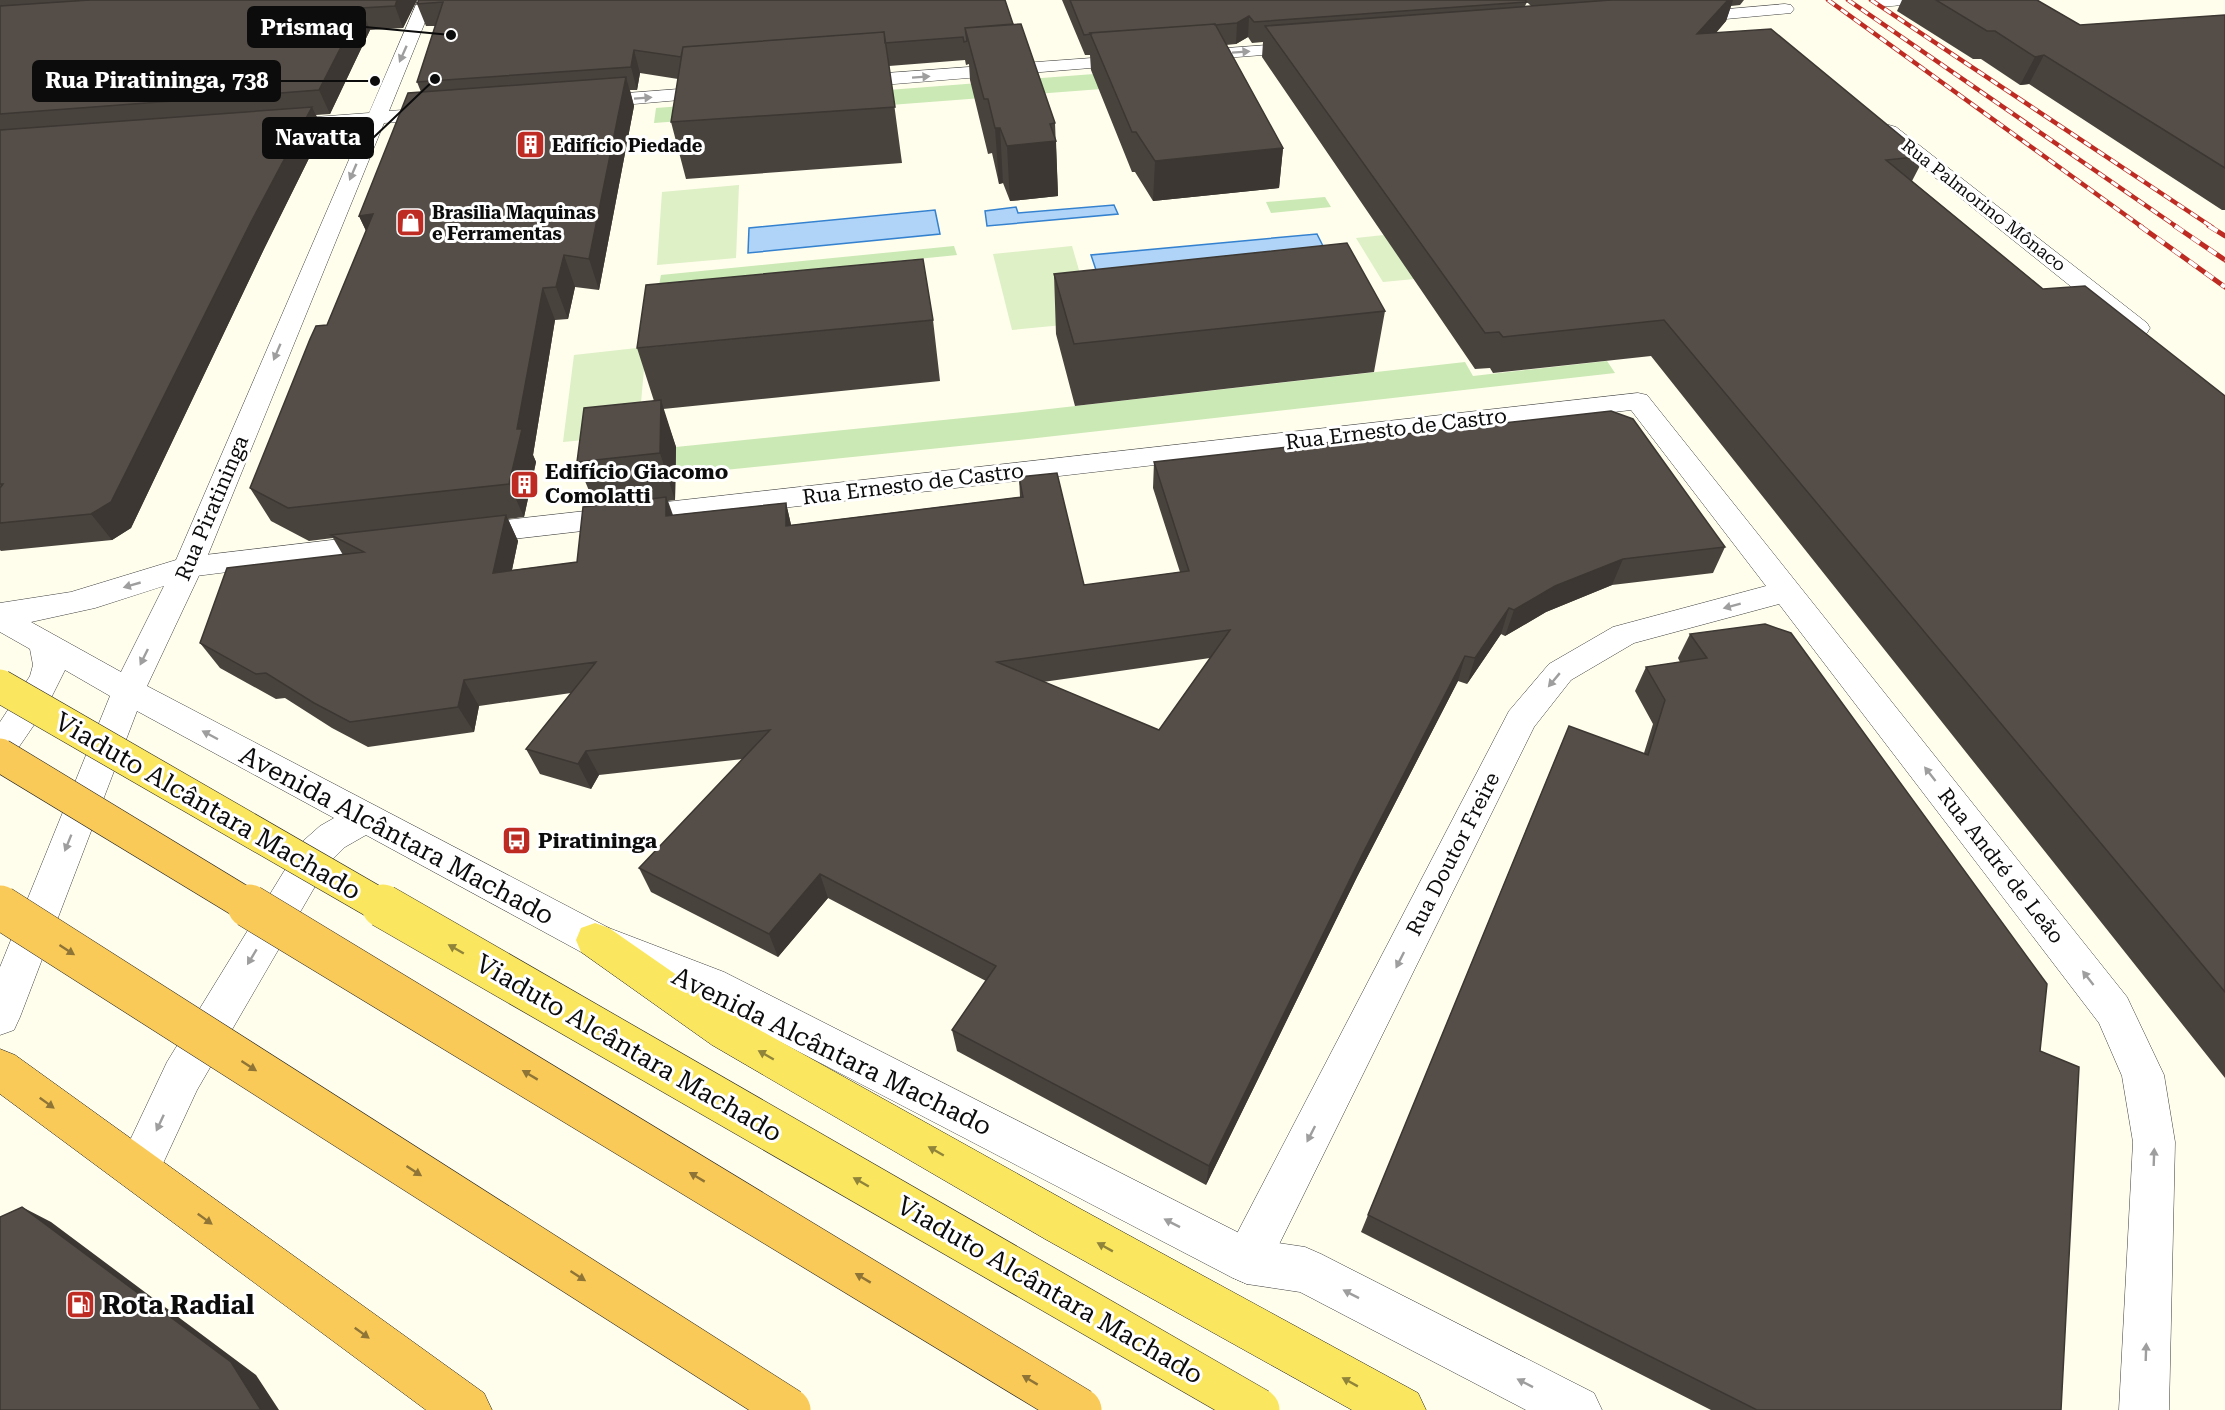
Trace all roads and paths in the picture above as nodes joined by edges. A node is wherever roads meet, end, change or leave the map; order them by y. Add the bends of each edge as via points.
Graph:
1 (426, 0) edge
2 (1900, 0) edge
3 (1882, 1) edge
4 (1779, 5) edge
5 (1742, 14) junction
6 (1659, 20) edge
7 (1761, 29) edge
8 (1331, 45) edge
9 (821, 84) edge
10 (738, 90) edge
11 (572, 103) edge
12 (466, 111) edge
13 (1872, 117) edge
14 (375, 118) junction
15 (257, 127) edge
16 (2151, 338) edge
17 (1638, 401) joint
18 (449, 537) edge
19 (413, 541) edge
20 (188, 567) junction
21 (1788, 591) junction
22 (0, 616) edge
23 (42, 641) junction
24 (0, 686) edge
25 (128, 691) junction
26 (0, 748) edge
27 (0, 755) edge
28 (368, 820) junction
29 (0, 907) edge
30 (595, 940) junction
31 (0, 1017) edge
32 (0, 1069) edge
33 (138, 1170) junction
34 (1247, 1261) junction
35 (467, 1410) edge
36 (789, 1410) edge
37 (1080, 1410) edge
38 (1258, 1410) edge
39 (1401, 1410) edge
40 (1577, 1410) edge
41 (2144, 1410) edge

1 -> 14 street, Rua Piratininga
2 - 3 street
4 - 5 street
5 - 6 street
5 - 7 street
9 -> 8 street
11 -> 10 street
12 - 14 street
13 - 16 street, Rua Palmorino Mônaco
14 - 15 street
14 -> 20 street, Rua Piratininga
17 - 18 street, Rua Ernesto de Castro
17 - 21 street, Rua André de Leão
19 - 20 street
20 -> 22 street via 55,606
20 -> 25 street, Rua Piratininga
21 -> 34 street, Rua Doutor Freire via 1624,634 1560,672 1521,720
41 -> 21 street, Rua André de Leão via 2154,1142 2143,1075 2113,1010
22 - 23 street, Avenida Alcântara Machado
23 - 25 street, Avenida Alcântara Machado
23 - 26 street via 49,669
38 -> 24 main road, Viaduto Alcântara Machado, bridge
28 -> 25 street, Avenida Alcântara Machado
25 -> 31 street, Rua Piratininga
37 -> 27 highway, bridge
28 - 30 street, Avenida Alcântara Machado
28 -> 33 street via 342,828 315,853 182,1076
29 -> 36 highway, bridge
34 -> 30 street, Avenida Alcântara Machado via 710,985
39 -> 30 main road via 1050,1217 726,1032
32 -> 33 highway
33 -> 35 highway
40 -> 34 street, Avenida Alcântara Machado via 1305,1270

